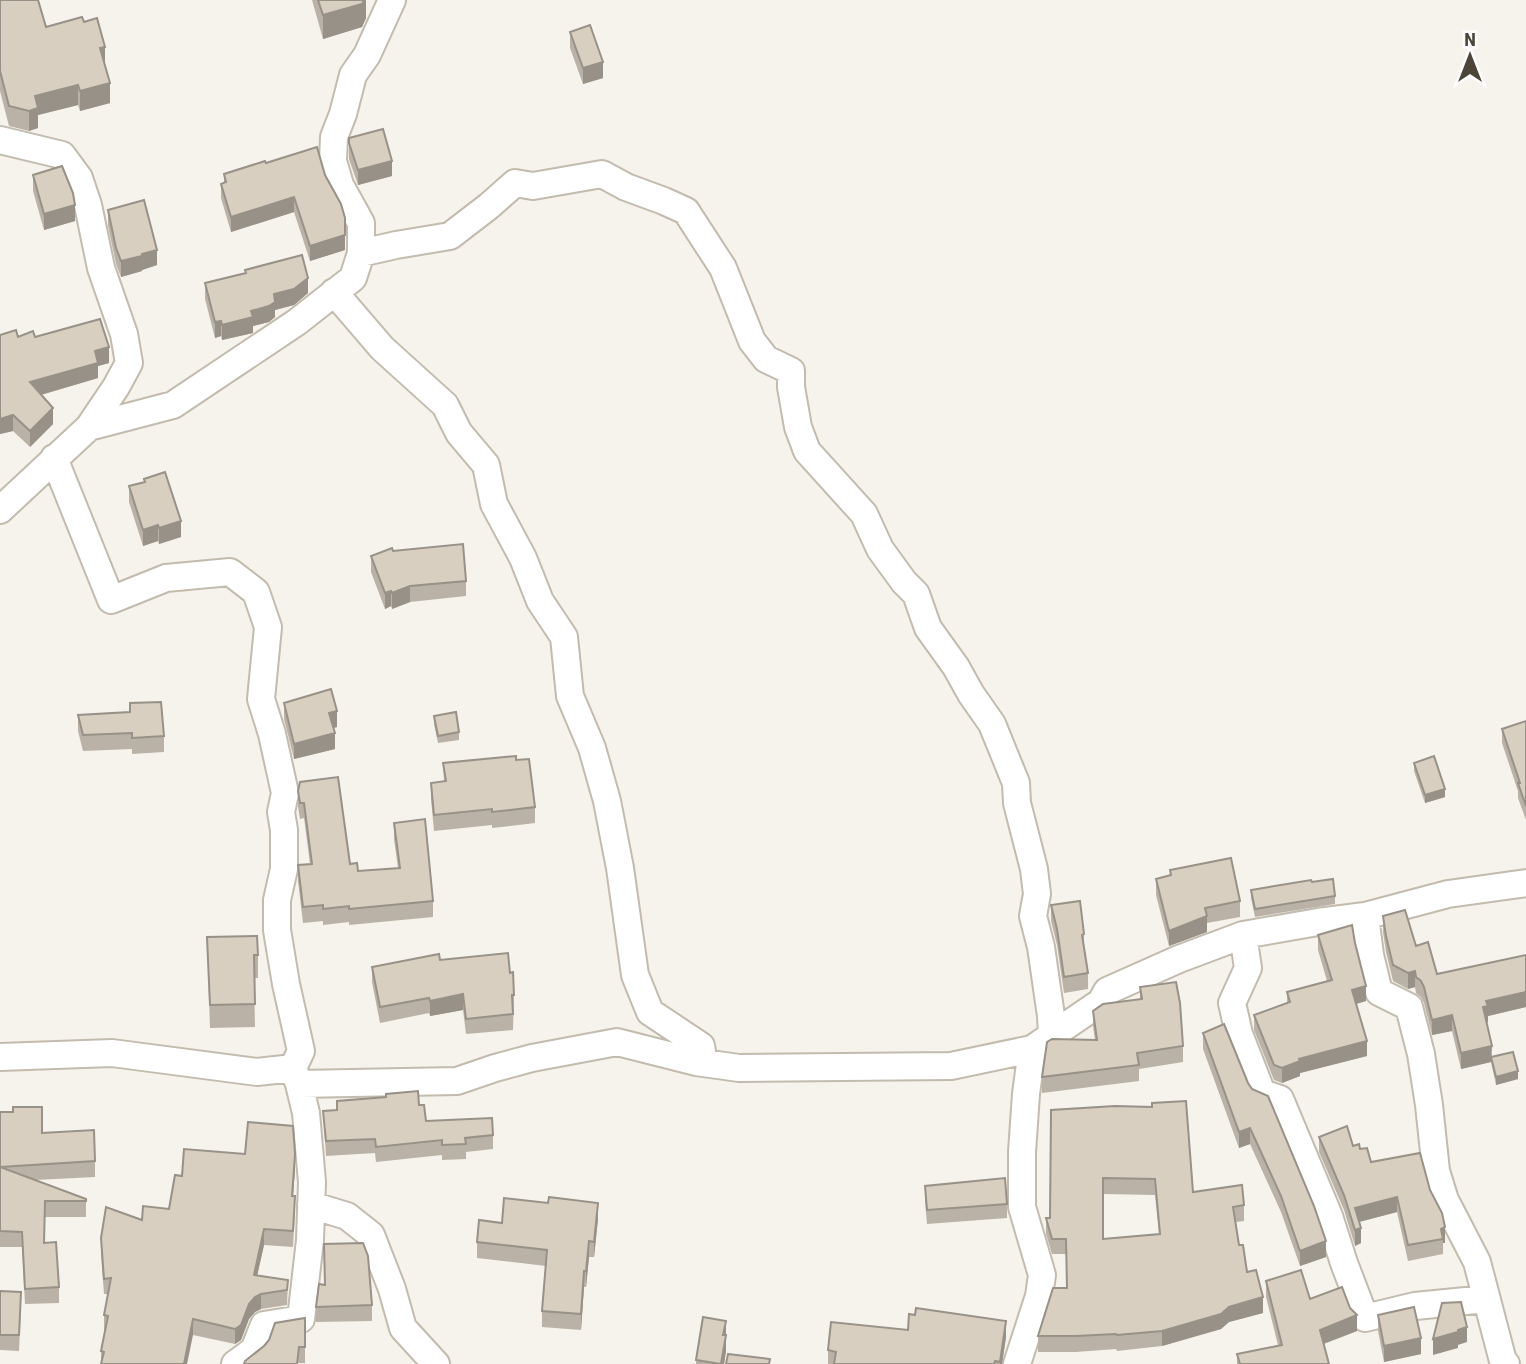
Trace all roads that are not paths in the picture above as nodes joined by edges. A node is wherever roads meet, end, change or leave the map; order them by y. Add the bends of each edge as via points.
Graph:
1 (392, 0) edge
2 (0, 140) edge
3 (361, 253) junction
4 (334, 292) junction
5 (89, 427) junction
6 (54, 458) junction
7 (0, 510) edge
8 (1526, 883) edge
9 (1365, 916) junction
10 (1243, 935) junction
11 (1042, 1042) junction
12 (0, 1057) edge
13 (704, 1063) junction
14 (296, 1076) junction
15 (311, 1205) junction
16 (1486, 1299) junction
17 (235, 1364) edge
18 (436, 1364) edge
19 (1017, 1364) edge
20 (1506, 1364) edge

1 - 3 street via 353,75 334,137 333,161 340,185 361,223
2 - 5 street via 62,155 79,178 88,205 129,363
3 - 4 street via 353,278
3 - 11 street via 450,236 515,183 533,186 602,173 686,211 723,268 752,341 766,359 791,370 798,427 807,451 864,514 880,549 916,594 928,628 992,724 1016,783 1034,869 1037,894 1032,916 1041,947
4 - 5 street via 173,405
4 - 13 street via 382,348 445,405 459,433 486,464 494,504 540,601 564,637 569,696 592,748 607,801 635,975 650,1012 701,1046
5 - 6 street
6 - 7 street
6 - 14 street via 111,600 166,578 230,572 256,592 268,627 261,699 285,793 277,930 301,1051
8 - 9 street via 1448,894
9 - 10 street
9 - 16 street via 1379,992 1409,1007 1421,1054 1436,1171 1445,1200 1477,1262
10 - 11 street via 1107,991 1101,1002
10 - 16 street via 1248,968 1232,1003 1239,1034 1262,1093 1280,1099 1365,1318 1415,1306
11 - 13 street via 951,1066 739,1068
11 - 19 street via 1026,1094 1022,1152 1022,1206 1042,1276
12 - 14 street via 112,1053
13 - 14 street via 617,1042 531,1058 457,1081
14 - 15 street via 306,1113
15 - 17 street via 301,1320 264,1325 254,1350
15 - 18 street via 347,1216 371,1235 402,1328
16 - 20 street

